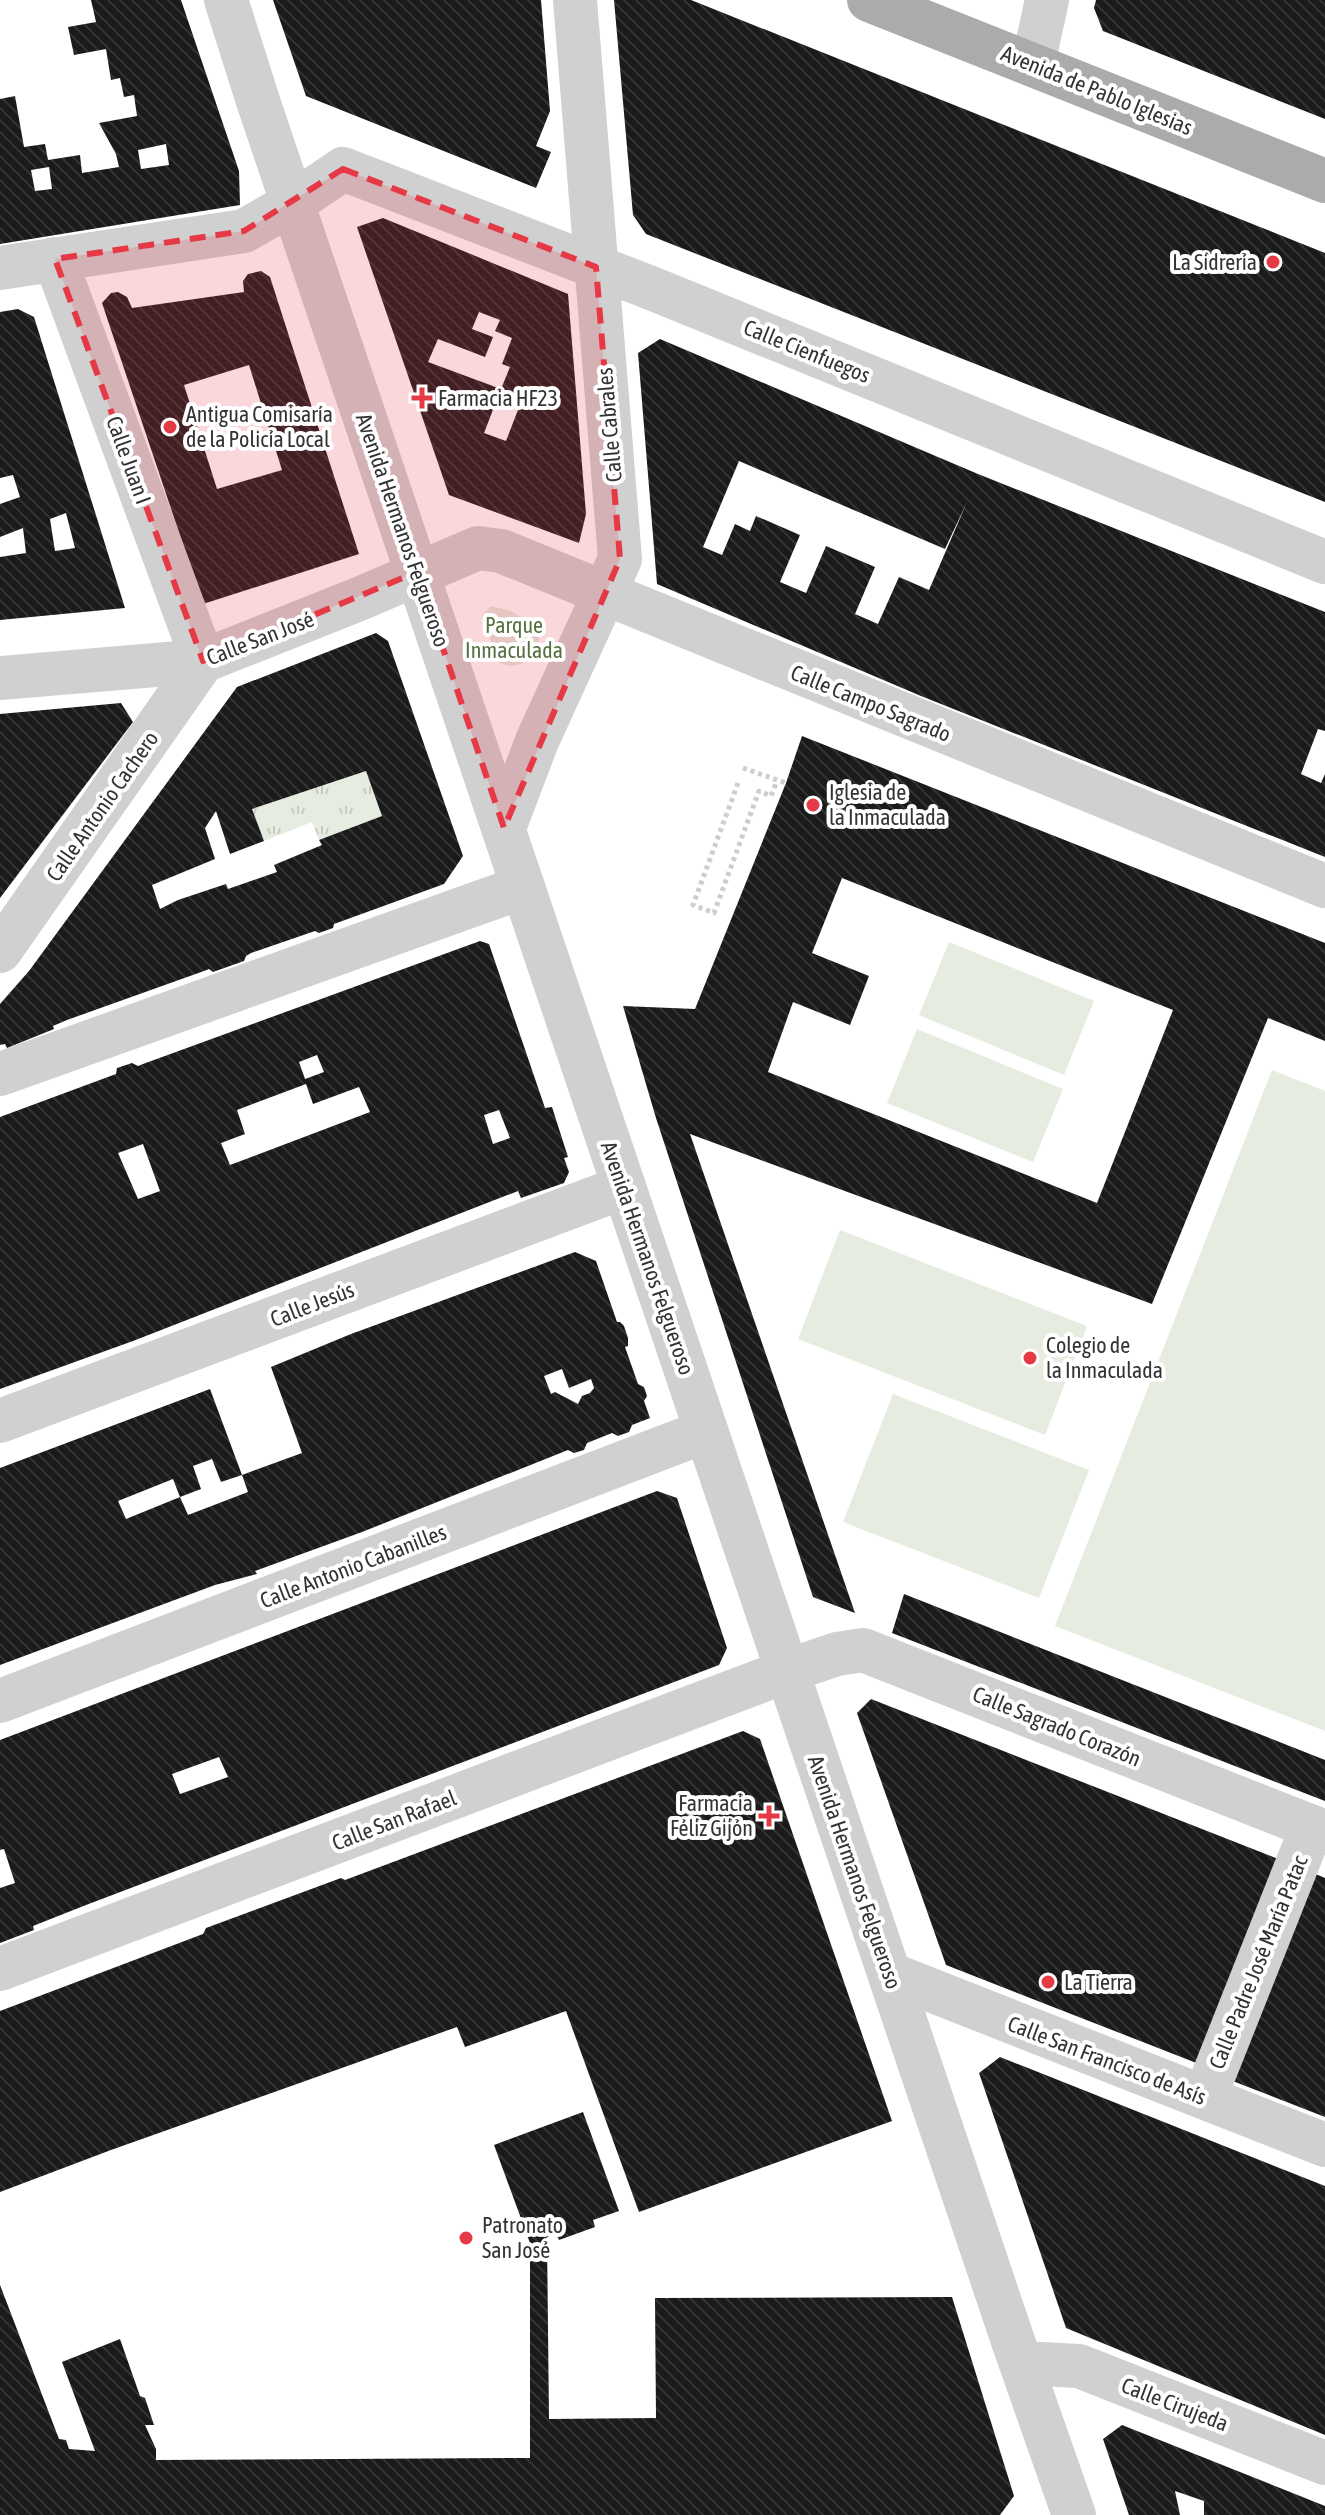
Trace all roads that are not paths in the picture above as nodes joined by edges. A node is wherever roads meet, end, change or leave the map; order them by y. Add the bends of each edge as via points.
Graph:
1 (226, 0) edge
2 (575, 0) edge
3 (869, 0) edge
4 (1047, 0) edge
5 (1033, 64) junction
6 (1325, 181) edge
7 (293, 203) junction
8 (55, 259) junction
9 (596, 267) junction
10 (0, 268) edge
11 (1325, 562) edge
12 (417, 572) junction
13 (604, 593) junction
14 (203, 661) junction
15 (0, 678) edge
16 (504, 828) junction
17 (1325, 886) edge
18 (523, 887) junction
19 (0, 951) edge
20 (0, 1074) edge
21 (624, 1187) junction
22 (0, 1421) edge
23 (706, 1431) junction
24 (787, 1671) junction
25 (0, 1701) edge
26 (1319, 1830) edge
27 (0, 1969) edge
28 (890, 1974) junction
29 (1205, 2097) junction
30 (1325, 2145) edge
31 (1021, 2363) junction
32 (1325, 2463) edge
33 (1074, 2515) edge

1 - 7 street, Avenida Hermanos Felgueroso
2 - 9 street, Calle Cabrales
3 - 5 main road, Avenida de Pablo Iglesias
4 - 5 street
5 - 6 main road, Avenida de Pablo Iglesias
7 - 8 street via 244,231
7 - 9 street, Calle Cienfuegos via 343,169
7 - 12 street, Avenida Hermanos Felgueroso
8 - 10 street
8 - 14 street, Calle Juan I
9 - 11 street, Calle Cienfuegos
9 - 13 street, Calle Cabrales via 620,559
12 - 13 street, Calle Campo Sagrado via 478,548 501,551
12 - 14 street, Calle San José
12 - 16 street, Avenida Hermanos Felgueroso
13 - 16 street, Calle Cabrales
13 - 17 street, Calle Campo Sagrado
14 - 15 street, Calle San José
14 - 19 street, Calle Antonio Cachero
16 - 18 street, Avenida Hermanos Felgueroso
18 - 20 street
18 - 21 street, Avenida Hermanos Felgueroso
21 - 22 street, Calle Jesús
21 - 23 street, Avenida Hermanos Felgueroso
23 - 24 street, Avenida Hermanos Felgueroso
23 - 25 street, Calle Antonio Cabanilles
24 - 26 street, Calle Sagrado Corazón via 863,1650
24 - 27 street, Calle San Rafael
24 - 28 street, Avenida Hermanos Felgueroso
26 - 29 street, Calle Padre José María Patac
28 - 29 street, Calle San Francisco de Asís
28 - 31 street, Avenida Hermanos Felgueroso
29 - 30 street, Calle San Francisco de Asís
31 - 32 street, Calle Cirujeda via 1079,2366
31 - 33 street, Avenida Hermanos Felgueroso

